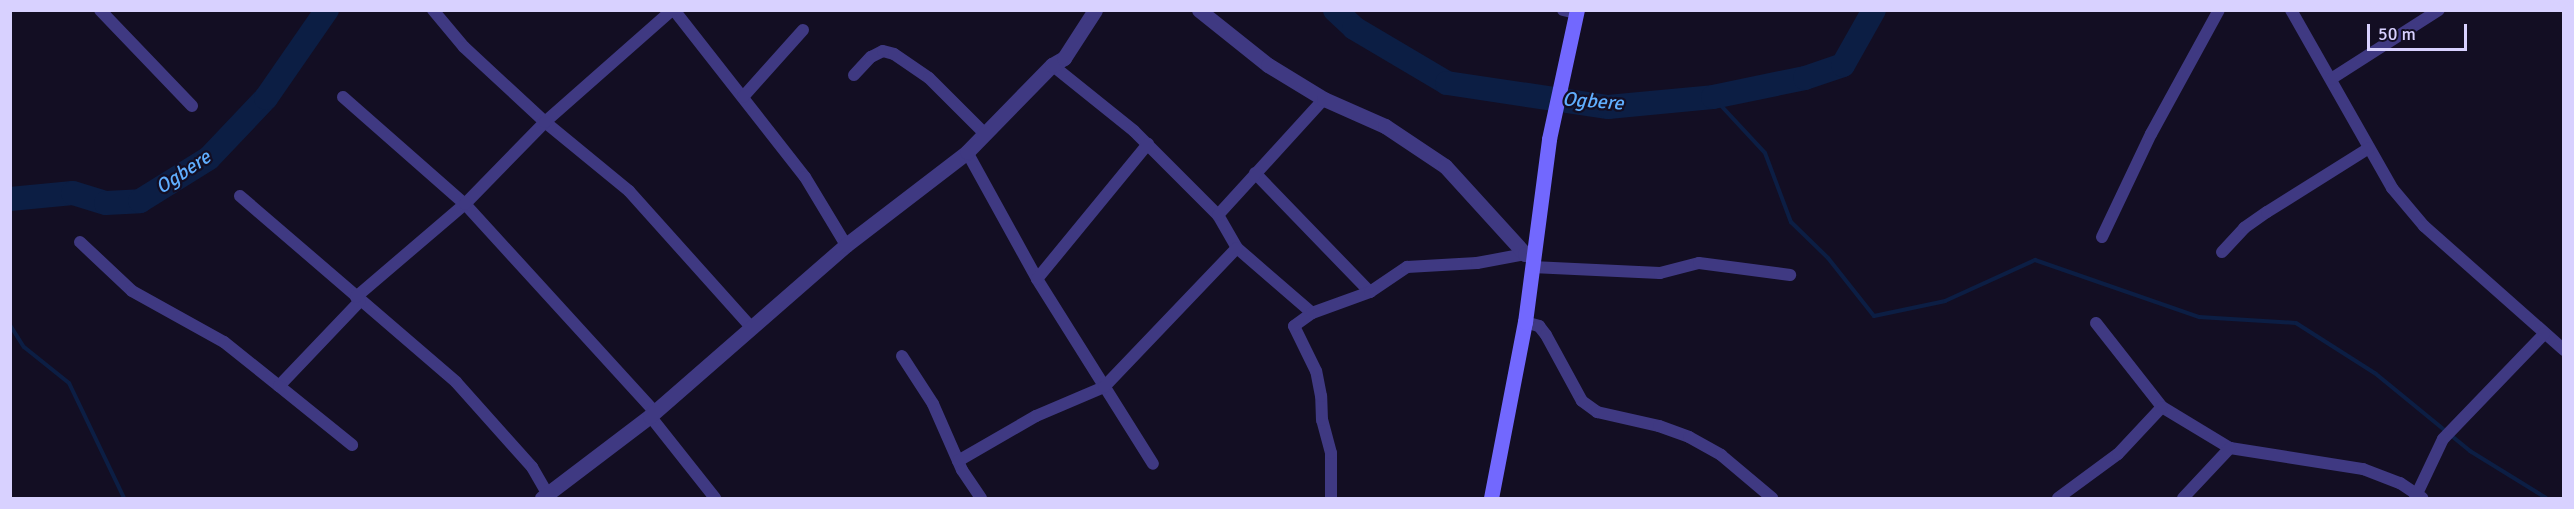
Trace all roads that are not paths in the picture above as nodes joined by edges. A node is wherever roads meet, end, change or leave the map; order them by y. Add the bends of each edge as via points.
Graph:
1 (100, 10) edge
2 (433, 10) edge
3 (673, 10) edge
4 (1095, 10) edge
5 (1199, 10) edge
6 (2219, 10) edge
7 (2291, 10) edge
8 (2439, 10) edge
9 (1572, 12) edge
10 (803, 30) dead end
11 (1052, 65) junction
12 (854, 75) dead end
13 (2331, 79) junction
14 (343, 97) dead end
15 (743, 98) junction
16 (1324, 99) junction
17 (192, 106) dead end
18 (545, 122) junction
19 (985, 134) junction
20 (1148, 144) junction
21 (2369, 148) junction
22 (967, 152) junction
23 (1255, 173) junction
24 (240, 196) dead end
25 (465, 204) junction
26 (1218, 215) junction
27 (2102, 237) dead end
28 (80, 242) dead end
29 (846, 245) junction
30 (1237, 248) junction
31 (2222, 252) dead end
32 (1530, 258) junction
33 (1790, 275) dead end
34 (1037, 279) junction
35 (1370, 292) junction
36 (358, 299) junction
37 (1312, 313) junction
38 (1525, 322) junction
39 (2096, 323) dead end
40 (752, 328) junction
41 (2544, 334) junction
42 (2564, 350) edge
43 (902, 356) dead end
44 (279, 386) junction
45 (1104, 387) junction
46 (2162, 406) junction
47 (652, 414) junction
48 (352, 445) dead end
49 (2230, 447) junction
50 (958, 461) junction
51 (1153, 464) dead end
52 (547, 497) edge
53 (2418, 497) edge
54 (715, 498) edge
55 (981, 498) edge
56 (1331, 498) edge
57 (1491, 498) edge
58 (1772, 498) edge
59 (2058, 498) edge
60 (2183, 498) edge

1 - 17 street
2 - 18 street via 464,47
3 - 15 street
3 - 18 street
4 - 11 street via 1064,58
5 - 16 street via 1268,65
6 - 27 street via 2151,134
7 - 13 street
8 - 13 street
9 - 32 main road
10 - 15 street
11 - 19 street
11 - 20 street
12 - 19 street via 871,57 883,51 894,54 929,78
13 - 21 street
14 - 25 street
15 - 29 street via 806,177
16 - 23 street
16 - 32 street via 1385,126 1445,166
18 - 25 street
18 - 40 street via 629,191
19 - 22 street
20 - 26 street
20 - 34 street
21 - 31 street via 2260,217
21 - 41 street via 2392,188 2424,226
22 - 29 street
22 - 34 street
23 - 26 street
23 - 35 street
24 - 36 street
25 - 36 street
25 - 47 street
26 - 30 street
28 - 44 street via 132,291 225,342
29 - 40 street
30 - 37 street
30 - 45 street
32 - 33 street via 1660,273 1710,263
32 - 35 street via 1407,267
32 - 38 main road
34 - 45 street
35 - 37 street
36 - 44 street
36 - 52 street via 456,382 532,467
37 - 56 street via 1294,326 1316,371 1322,396 1322,420 1332,453
38 - 57 main road
38 - 58 street via 1539,326 1546,335 1582,402 1597,412 1689,437 1721,455
39 - 46 street
40 - 47 street
41 - 42 street
41 - 53 street via 2443,439
43 - 50 street via 933,404
44 - 48 street
45 - 50 street via 1036,416
45 - 51 street
46 - 49 street
46 - 59 street via 2118,454
47 - 52 street
47 - 54 street
49 - 53 street via 2363,469 2400,483
49 - 60 street
50 - 55 street

